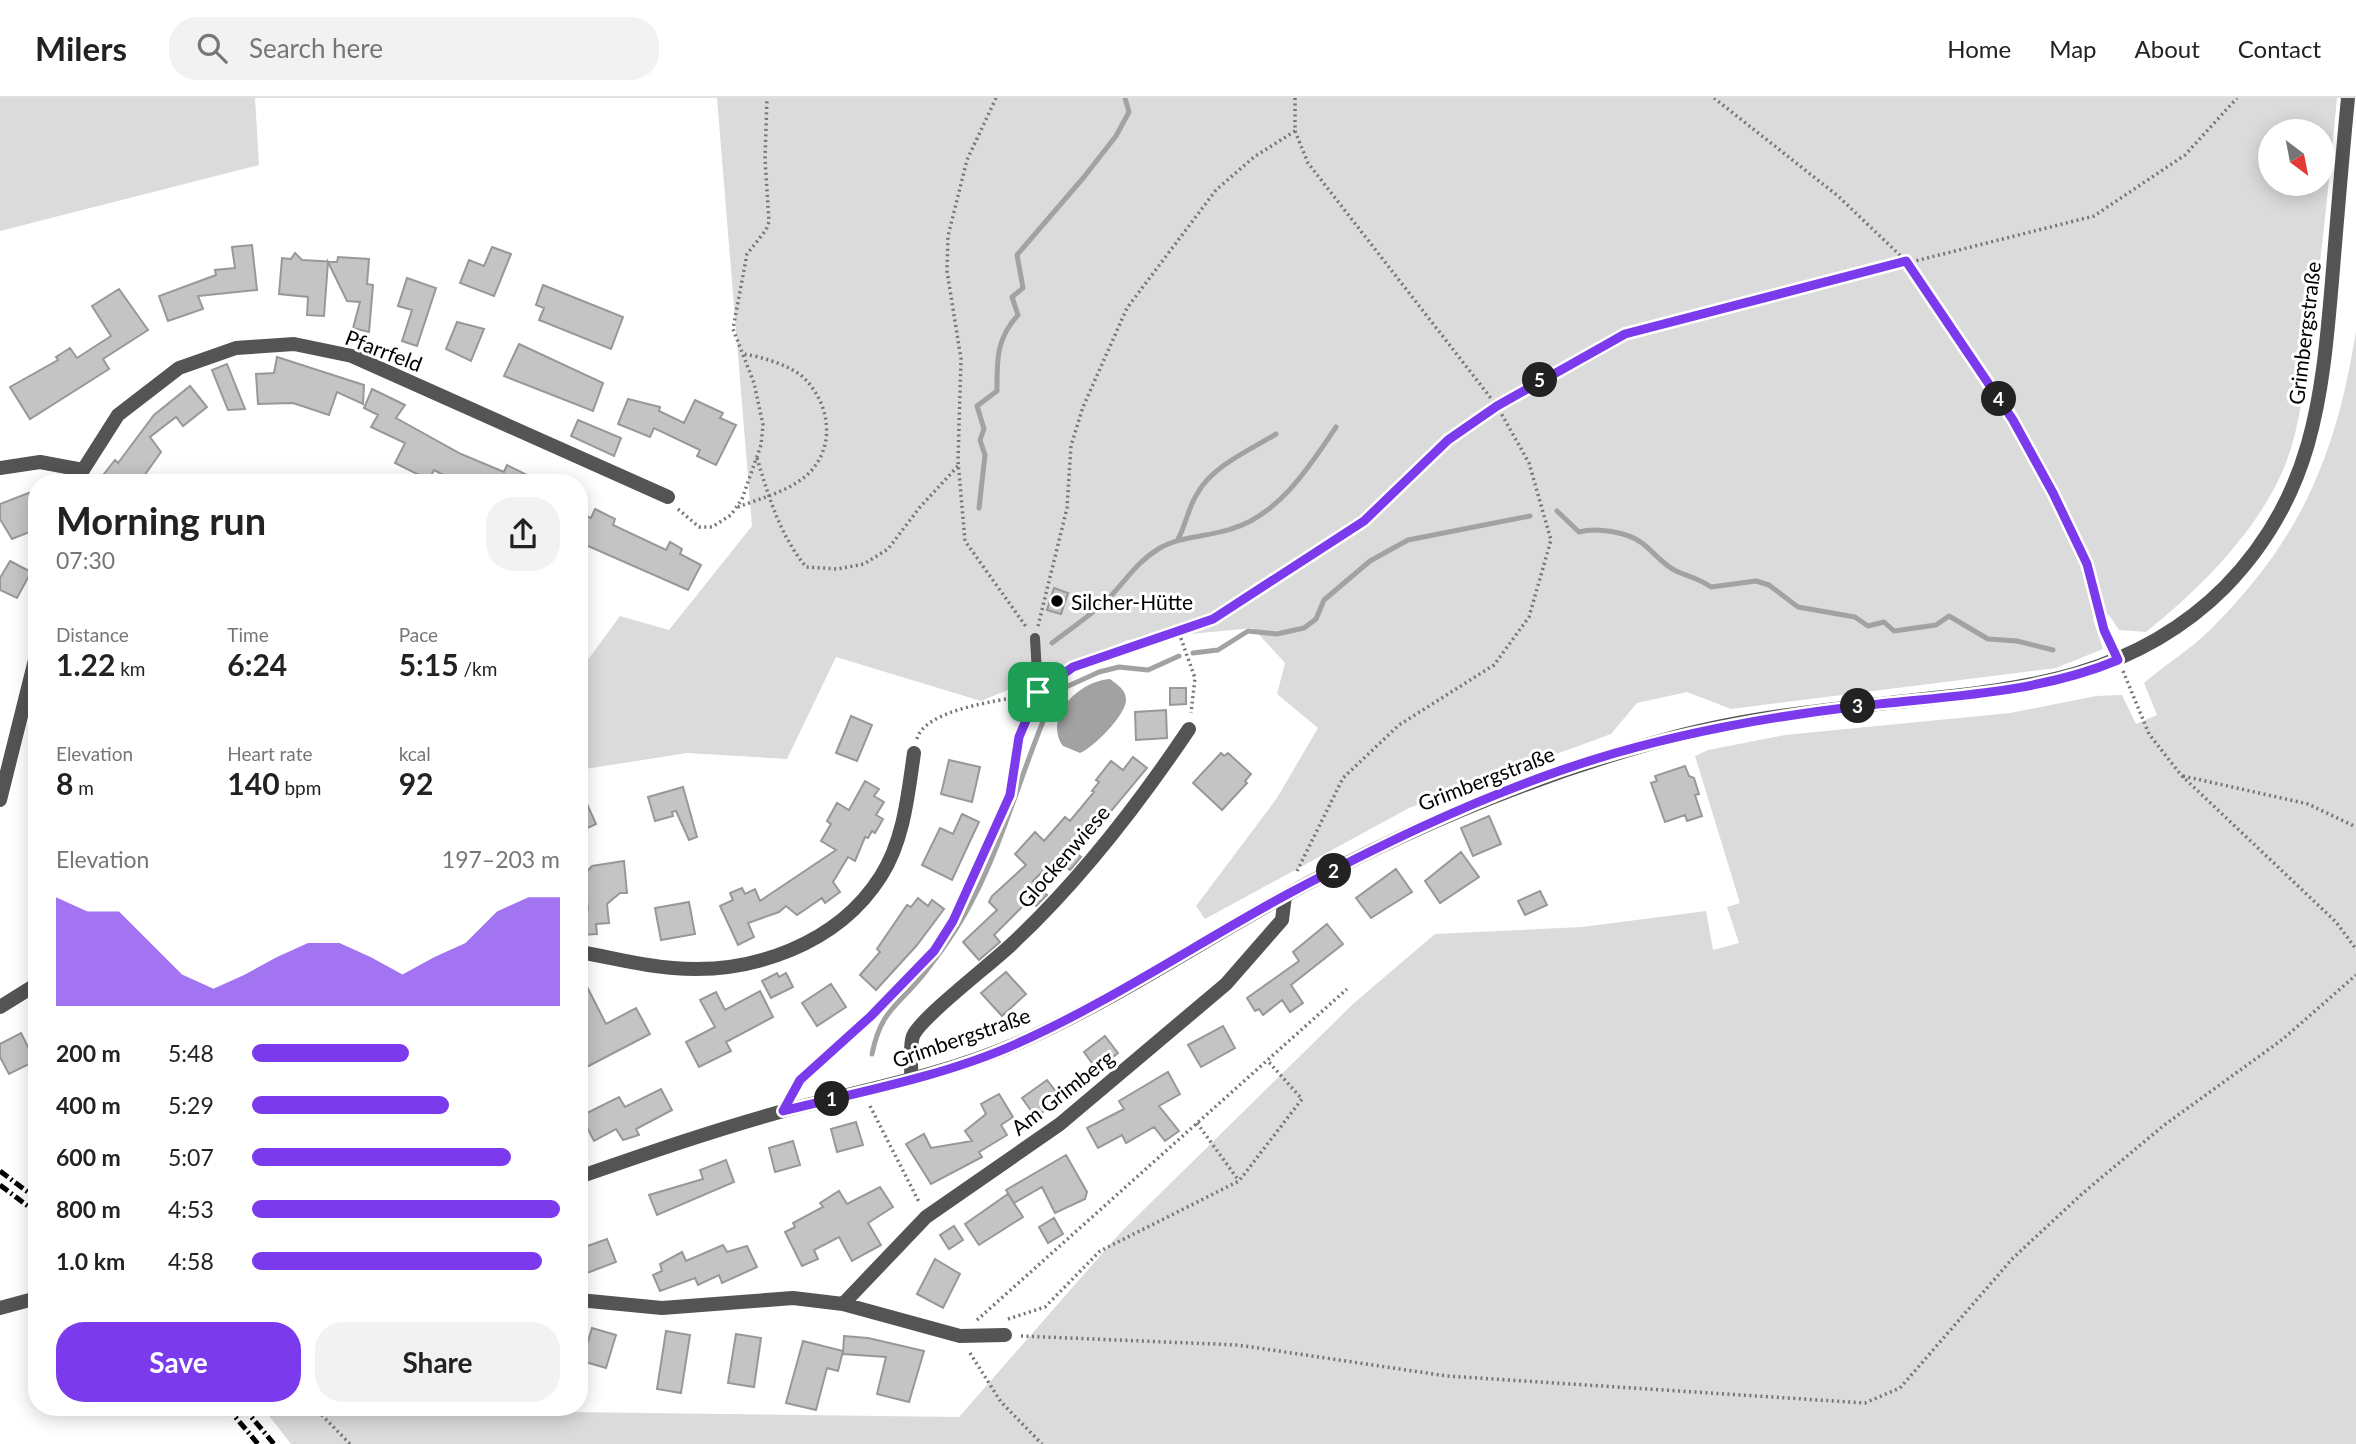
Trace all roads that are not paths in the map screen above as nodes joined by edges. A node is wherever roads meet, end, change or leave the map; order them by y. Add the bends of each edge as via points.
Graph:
1 (2348, 98) edge
2 (0, 468) edge
3 (73, 474) edge
4 (83, 474) edge
5 (668, 497) road end
6 (1034, 638) road end
7 (28, 688) edge
8 (1189, 729) road end
9 (914, 753) road end
10 (1, 795) edge
11 (1285, 896) junction
12 (588, 953) edge
13 (28, 990) edge
14 (0, 1007) edge
15 (911, 1079) junction
16 (783, 1111) junction
17 (588, 1174) edge
18 (28, 1300) edge
19 (588, 1301) edge
20 (843, 1304) junction
21 (0, 1308) edge
22 (1001, 1329) road end

1 - 11 street, Grimbergstraße via 2323,386 2311,438 2297,479 2259,545 2225,587 2192,616 2118,660 2039,685 1712,728 1559,771 1414,828
2 - 3 street via 40,462
4 - 5 street, Pfarrfeld via 118,415 179,368 236,348 294,344 352,356
6 - 16 lane via 1038,692 1019,737 1010,795 953,921 934,951 800,1080
7 - 10 street
8 - 15 street, Glockenwiese via 1088,865 1015,942 913,1036
9 - 12 street via 903,823 881,875 840,923 785,954 732,967 674,969
11 - 15 street, Grimbergstraße via 1056,1025 1011,1046
11 - 20 street, Am Grimberg via 1282,920 1226,984 1060,1124 926,1217
13 - 14 street
15 - 16 street, Grimbergstraße
16 - 17 street, Grimbergstraße
18 - 21 street
19 - 20 street via 662,1308 793,1298
20 - 22 street via 960,1336

